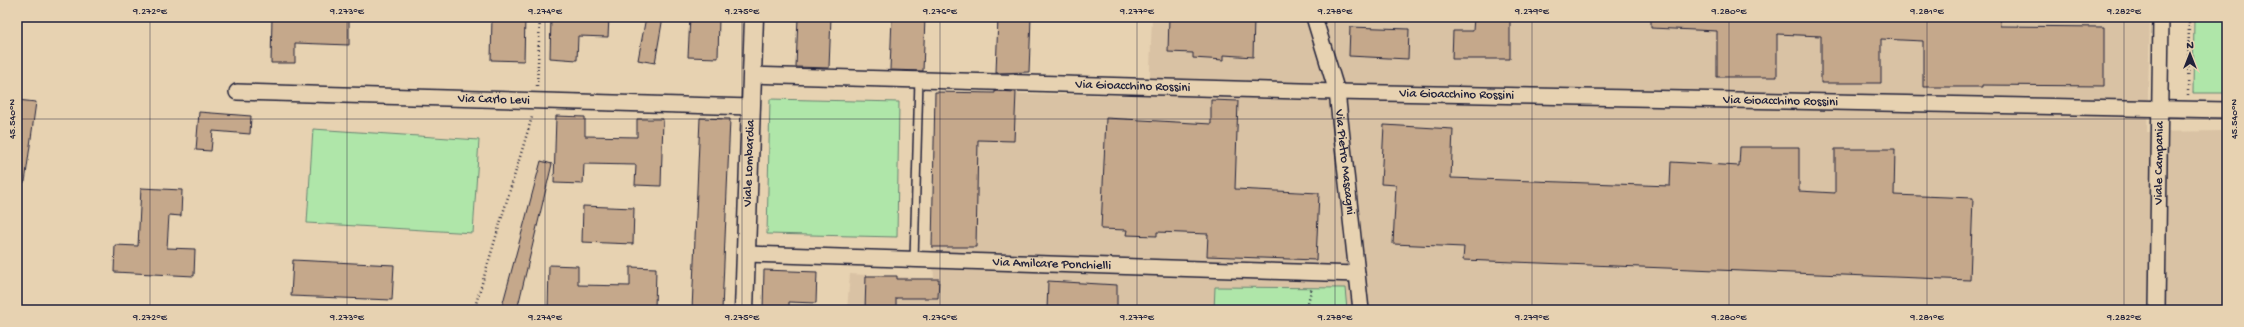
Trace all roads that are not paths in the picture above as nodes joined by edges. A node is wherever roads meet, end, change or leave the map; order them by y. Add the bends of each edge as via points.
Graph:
1 (754, 17) edge
2 (1314, 17) edge
3 (2161, 17) edge
4 (752, 75) junction
5 (919, 79) junction
6 (237, 92) dead end
7 (1337, 92) junction
8 (751, 107) junction
9 (2227, 110) edge
10 (2162, 111) junction
11 (746, 254) junction
12 (914, 260) junction
13 (1356, 274) junction
14 (744, 310) edge
15 (1361, 310) edge
16 (2157, 310) edge

1 - 4 street, Viale Lombardia
2 - 7 street, Via Pietro Mascagni
3 - 10 street, Viale Campania
4 - 5 street, Via Gioacchino Rossini
4 - 8 street, Viale Lombardia
5 - 7 street, Via Gioacchino Rossini
5 - 12 lane
6 - 8 street, Via Carlo Levi
7 - 10 street, Via Gioacchino Rossini
7 - 13 street, Via Pietro Mascagni
8 - 11 street, Viale Lombardia
9 - 10 street, Via Gioacchino Rossini
10 - 16 street, Viale Campania
11 - 12 street, Via Amilcare Ponchielli
11 - 14 street, Viale Lombardia
12 - 13 street, Via Amilcare Ponchielli
13 - 15 street, Via Pietro Mascagni

